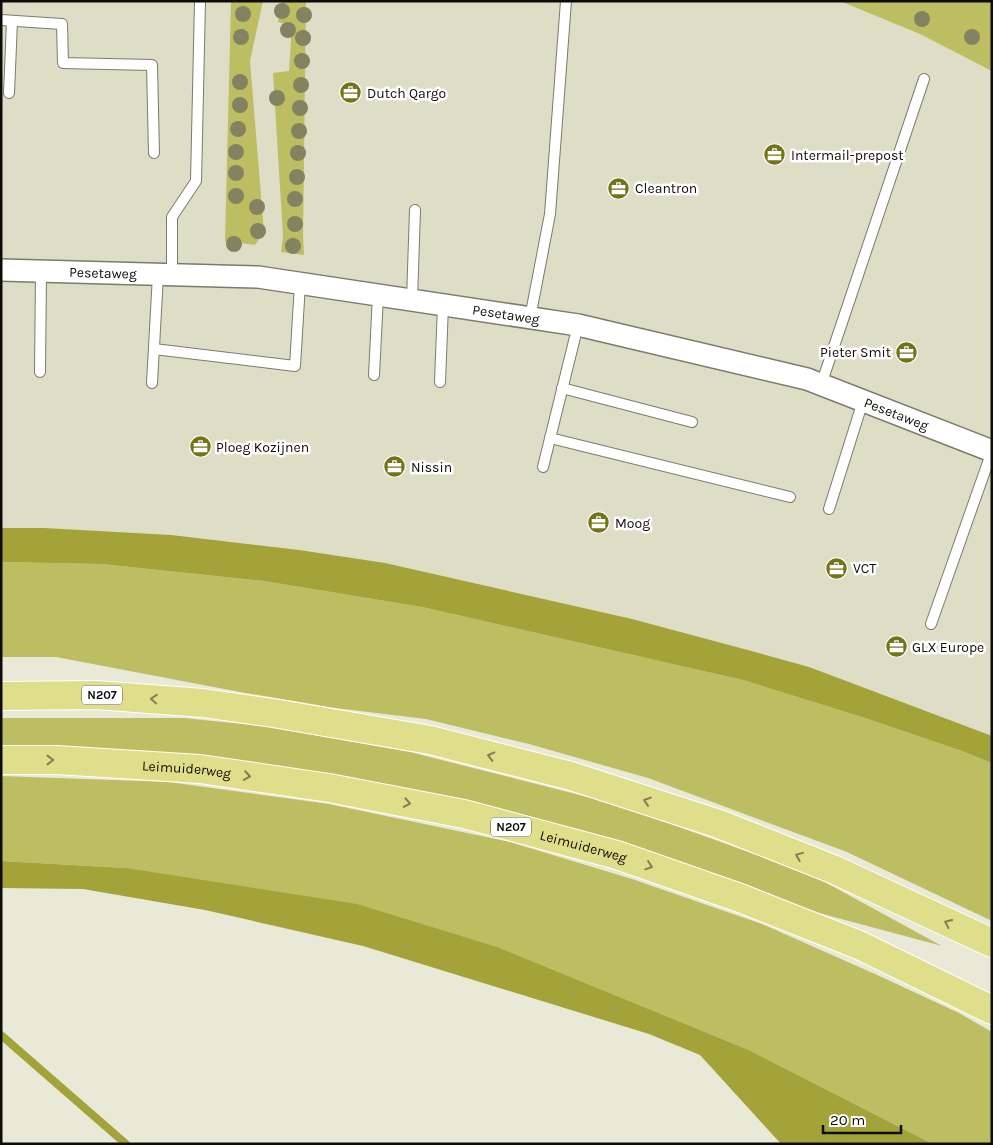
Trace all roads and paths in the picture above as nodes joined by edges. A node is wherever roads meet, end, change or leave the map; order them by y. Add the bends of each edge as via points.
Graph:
1 (200, 1) edge
2 (566, 1) edge
3 (7, 21) edge
4 (924, 79) dead end
5 (9, 93) dead end
6 (154, 153) dead end
7 (415, 210) dead end
8 (1, 270) edge
9 (41, 271) junction
10 (165, 275) junction
11 (300, 284) junction
12 (378, 295) junction
13 (412, 300) junction
14 (443, 305) junction
15 (530, 318) junction
16 (578, 324) junction
17 (154, 348) junction
18 (40, 372) dead end
19 (374, 375) dead end
20 (440, 382) dead end
21 (152, 383) dead end
22 (821, 385) junction
23 (562, 388) junction
24 (863, 401) junction
25 (692, 422) dead end
26 (550, 438) junction
27 (992, 451) edge
28 (543, 467) dead end
29 (790, 498) dead end
30 (829, 509) dead end
31 (931, 624) dead end
32 (1, 696) edge
33 (1, 760) edge
34 (992, 943) edge
35 (992, 1010) edge

1 - 10 lane via 196,181 172,217
2 - 15 lane via 550,214
3 - 5 lane
3 - 6 lane via 62,24 63,63 152,65
4 - 22 lane
7 - 13 lane
8 - 9 street, Pesetaweg
9 - 10 street, Pesetaweg
9 - 18 lane
10 - 11 street, Pesetaweg via 258,277
10 - 17 lane
11 - 12 street, Pesetaweg
11 - 17 lane via 295,366
12 - 13 street, Pesetaweg
12 - 19 lane
13 - 14 street, Pesetaweg
14 - 15 street, Pesetaweg
14 - 20 lane
15 - 16 street, Pesetaweg
16 - 22 street, Pesetaweg
16 - 23 lane
17 - 21 lane
22 - 24 street, Pesetaweg
23 - 25 lane
23 - 26 lane
24 - 27 street, Pesetaweg
24 - 30 lane
26 - 28 lane
26 - 29 lane
27 - 31 lane
34 -> 32 main road, N207 via 835,870 719,824 571,776 430,740 203,703 96,695
33 -> 35 main road, Leimuiderweg / N207 via 57,760 200,769 329,788 464,814 617,856 740,898 859,945

